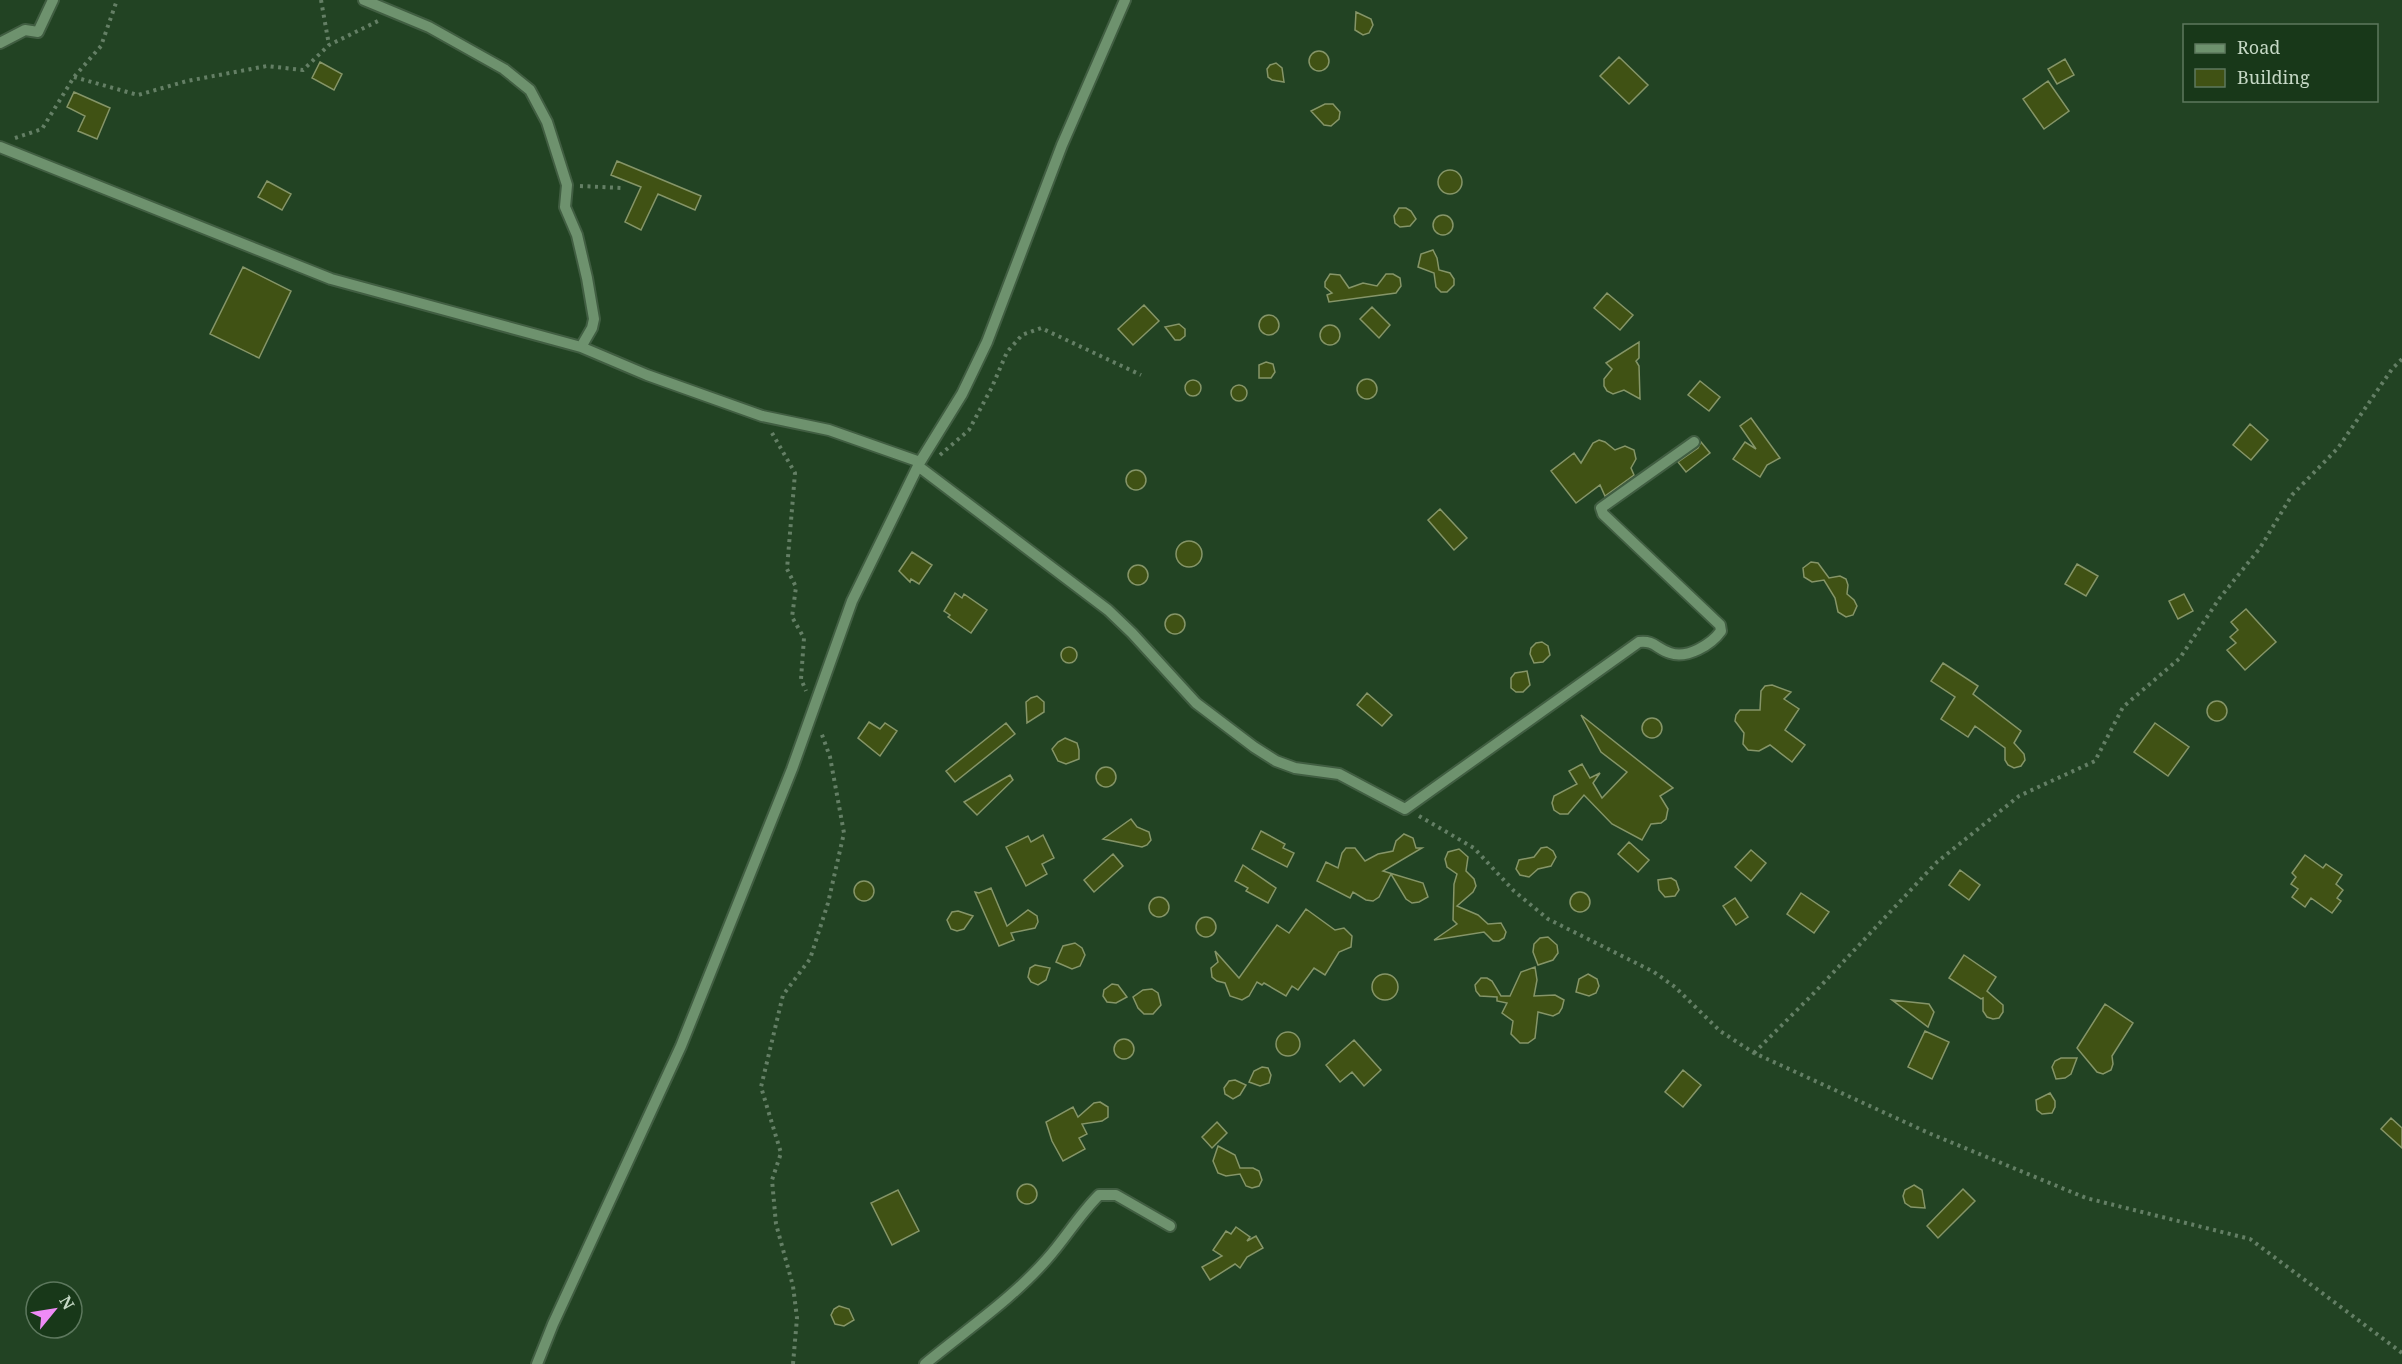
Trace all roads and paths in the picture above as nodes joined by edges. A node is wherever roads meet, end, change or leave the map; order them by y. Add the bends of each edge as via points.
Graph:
1 (53, 0) edge
2 (117, 0) edge
3 (321, 0) edge
4 (364, 0) edge
5 (1125, 0) edge
6 (393, 12) junction
7 (0, 43) edge
8 (329, 45) junction
9 (74, 77) junction
10 (10, 140) dead end
11 (0, 147) edge
12 (567, 185) junction
13 (621, 188) dead end
14 (581, 347) junction
15 (2402, 359) edge
16 (1141, 375) dead end
17 (762, 416) junction
18 (1694, 442) dead end
19 (919, 464) junction
20 (813, 711) junction
21 (1405, 808) junction
22 (1754, 1053) junction
23 (1170, 1226) dead end
24 (2402, 1353) edge
25 (537, 1364) edge
26 (793, 1364) edge
27 (925, 1364) edge

1 - 7 street via 38,32 25,30
2 - 9 path via 101,46
3 - 8 path
4 - 6 street
5 - 19 street via 1062,145 987,342 962,394
6 - 8 path
6 - 12 street via 429,27 504,69 530,90 547,122
8 - 9 path via 303,70 267,66 138,95
9 - 10 path via 42,129
11 - 14 street via 331,279
12 - 13 path
12 - 14 street via 565,207 578,241 594,319
14 - 17 street
15 - 22 path via 2338,448 2292,495 2260,548 2219,599 2180,658 2123,706 2095,761 2019,796 1937,862
16 - 19 path via 1041,328 1022,335 1007,352 969,430 945,453
17 - 19 street via 829,430
17 - 20 path via 795,473 787,569 796,587 792,617 804,639 801,680
18 - 21 street via 1601,508 1602,514 1720,625 1721,631 1700,648 1679,654 1667,652 1652,642 1639,642
19 - 20 street via 852,601
19 - 21 street via 1108,610 1196,704 1254,747 1295,768 1339,774
20 - 25 street via 681,1046
20 - 26 path via 830,757 844,833 810,959 783,995 761,1087 781,1153 772,1180 776,1224 798,1318
21 - 22 path via 1474,848 1514,891 1548,919 1661,977 1720,1030
22 - 24 path via 1931,1134 2086,1198 2250,1239
23 - 27 street via 1116,1195 1098,1195 1024,1283

